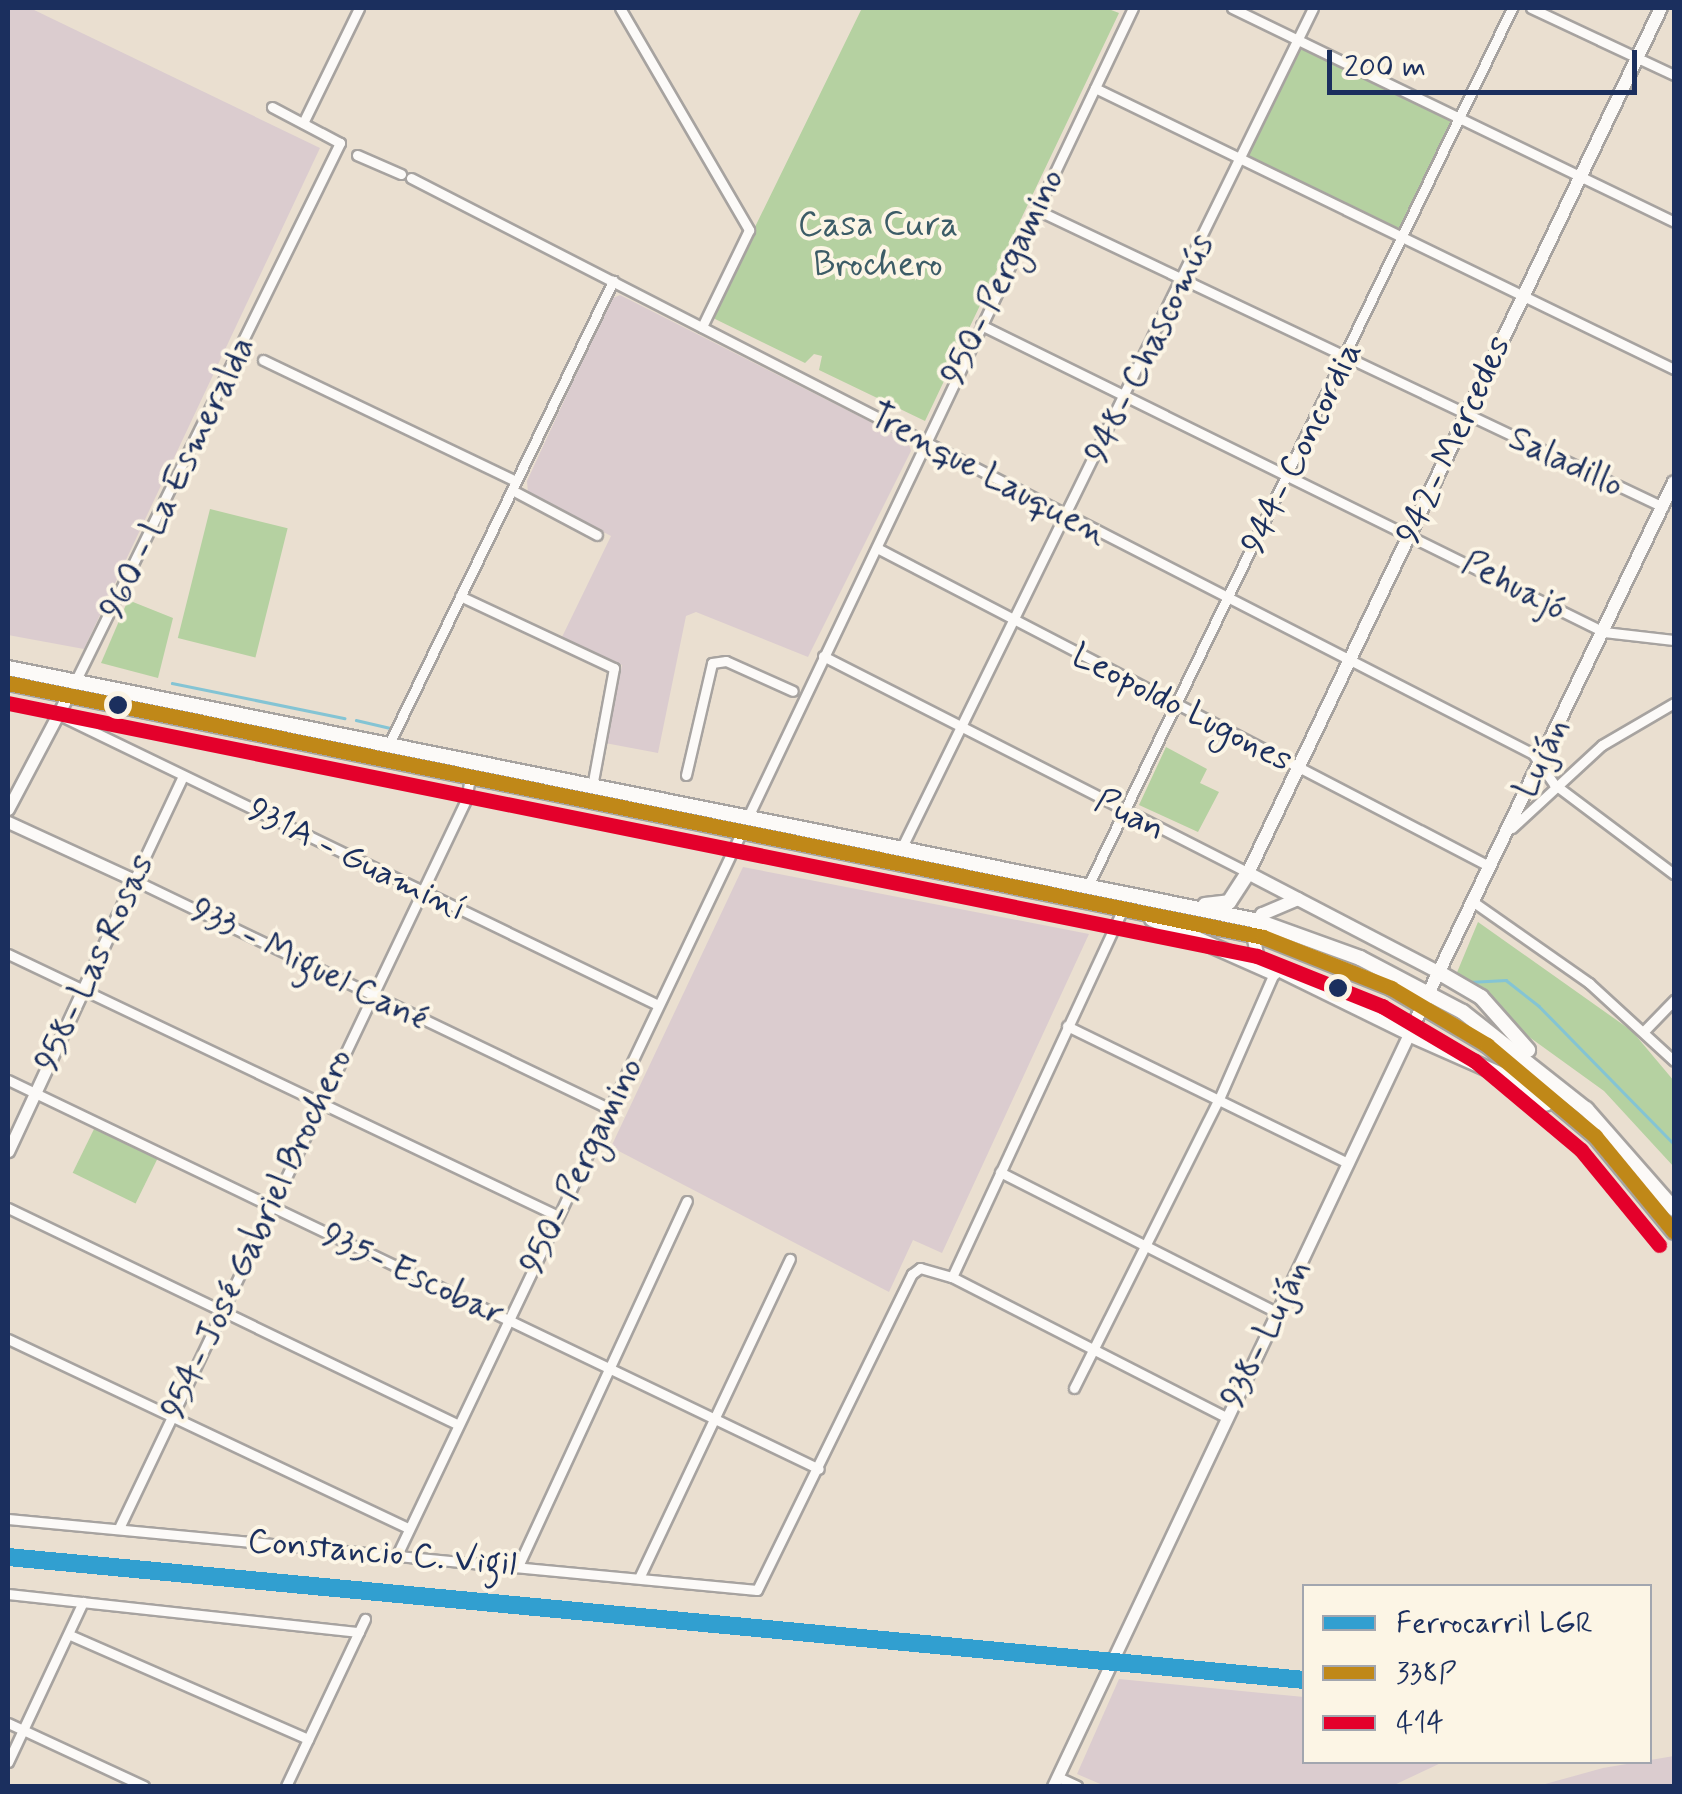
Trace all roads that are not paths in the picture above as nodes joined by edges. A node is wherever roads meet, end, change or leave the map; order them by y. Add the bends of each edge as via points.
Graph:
1 (359, 8) edge
2 (620, 8) edge
3 (1133, 8) edge
4 (1232, 8) edge
5 (1314, 8) edge
6 (1512, 8) edge
7 (1531, 8) edge
8 (1661, 8) edge
9 (1298, 39) junction
10 (1638, 56) junction
11 (1674, 75) edge
12 (1095, 88) junction
13 (272, 107) dead end
14 (1460, 116) junction
15 (303, 123) junction
16 (346, 148) junction
17 (1241, 161) junction
18 (1580, 178) junction
19 (1037, 210) junction
20 (1674, 222) edge
21 (1404, 236) junction
22 (1183, 278) junction
23 (613, 281) junction
24 (1524, 295) junction
25 (982, 326) junction
26 (702, 327) junction
27 (1347, 357) junction
28 (263, 360) dead end
29 (1674, 369) edge
30 (1128, 396) junction
31 (1466, 416) junction
32 (924, 440) junction
33 (1290, 475) junction
34 (1674, 482) edge
35 (514, 486) junction
36 (1663, 507) junction
37 (1069, 518) junction
38 (1410, 534) junction
39 (597, 535) dead end
40 (877, 548) junction
41 (460, 596) junction
42 (1228, 600) junction
43 (1016, 623) junction
44 (1604, 632) junction
45 (1674, 640) edge
46 (823, 656) junction
47 (1349, 661) junction
48 (8, 668) edge
49 (8, 684) edge
50 (72, 688) junction
51 (793, 691) dead end
52 (1674, 703) edge
53 (1176, 704) junction
54 (57, 714) junction
55 (958, 729) junction
56 (388, 746) junction
57 (1540, 764) junction
58 (1298, 767) junction
59 (686, 775) dead end
60 (183, 776) junction
61 (470, 778) junction
62 (1554, 784) junction
63 (592, 787) junction
64 (8, 809) edge
65 (1124, 812) junction
66 (8, 822) edge
67 (744, 825) junction
68 (1503, 838) junction
69 (901, 849) junction
70 (1489, 866) junction
71 (1248, 873) junction
72 (1674, 874) edge
73 (134, 880) junction
74 (1088, 886) junction
75 (424, 892) junction
76 (1298, 898) junction
77 (1472, 901) junction
78 (1176, 904) junction
79 (1124, 906) junction
80 (1256, 928) junction
81 (8, 954) edge
82 (1438, 972) junction
83 (1274, 973) junction
84 (82, 990) junction
85 (370, 995) junction
86 (1427, 998) junction
87 (1674, 1000) edge
88 (658, 1005) junction
89 (1067, 1026) junction
90 (1645, 1030) junction
91 (1409, 1034) junction
92 (1674, 1061) edge
93 (8, 1080) edge
94 (35, 1093) junction
95 (1574, 1097) junction
96 (320, 1099) junction
97 (1219, 1099) junction
98 (610, 1109) junction
99 (8, 1151) edge
100 (1348, 1164) junction
101 (1626, 1170) junction
102 (1000, 1172) junction
103 (687, 1201) dead end
104 (8, 1208) edge
105 (270, 1208) junction
106 (1674, 1208) edge
107 (558, 1216) junction
108 (1674, 1232) edge
109 (1146, 1247) junction
110 (790, 1259) dead end
111 (952, 1277) junction
112 (221, 1311) junction
113 (1276, 1312) junction
114 (508, 1320) junction
115 (8, 1338) edge
116 (1095, 1350) junction
117 (612, 1368) junction
118 (1074, 1388) dead end
119 (716, 1417) junction
120 (1226, 1417) junction
121 (170, 1420) junction
122 (457, 1424) junction
123 (819, 1469) junction
124 (8, 1519) edge
125 (120, 1528) junction
126 (406, 1528) junction
127 (397, 1556) junction
128 (519, 1564) junction
129 (639, 1578) junction
130 (8, 1594) edge
131 (84, 1602) junction
132 (366, 1619) dead end
133 (359, 1632) junction
134 (70, 1635) junction
135 (8, 1722) edge
136 (22, 1729) junction
137 (308, 1739) junction
138 (8, 1762) edge
139 (1055, 1782) edge
140 (144, 1786) edge
141 (286, 1786) edge
142 (1077, 1786) edge

1 - 15 street
2 - 26 street via 749,230
3 - 12 street, 950- Pergamino
4 - 9 street
5 - 9 street, 948- Chascomús
6 - 14 street, 944- Concordia
7 - 10 street
8 - 10 main road, 942- Mercedes
9 - 14 street
9 - 17 street, 948- Chascomús
10 - 11 street
10 - 18 main road, 942- Mercedes
12 - 17 street
12 - 19 street, 950- Pergamino
13 - 15 street, Trenque Lauquen
14 - 18 street
14 - 21 street, 944- Concordia
15 - 16 street, Trenque Lauquen
16 - 23 street, Trenque Lauquen
16 - 50 street, 960 - La Esmeralda
17 - 21 street
17 - 22 street, 948- Chascomús
18 - 20 street
18 - 24 main road, 942- Mercedes
19 - 22 street, Saladillo
19 - 25 street, 950- Pergamino
21 - 24 street
21 - 27 street, 944- Concordia
22 - 27 street, Saladillo
22 - 30 street, 948- Chascomús
23 - 26 street, Trenque Lauquen
23 - 35 street
24 - 29 street
24 - 31 main road, 942- Mercedes
25 - 30 street, Pehuajó
25 - 32 street, 950- Pergamino
26 - 32 street, Trenque Lauquen
27 - 31 street, Saladillo
27 - 33 street, 944- Concordia
28 - 35 street
30 - 33 street, Pehuajó
30 - 37 street, 948- Chascomús
31 - 36 street, Saladillo
31 - 38 main road, 942- Mercedes
32 - 37 street, Trenque Lauquen
32 - 40 street, 950- Pergamino
33 - 38 street, Pehuajó
33 - 42 street, 944- Concordia
34 - 36 main road, Luján
35 - 39 street
35 - 41 street
36 - 44 main road, Luján
37 - 42 street, Trenque Lauquen
37 - 43 street, 948- Chascomús
38 - 44 street, Pehuajó
38 - 47 main road, 942- Mercedes
40 - 43 street, Leopoldo Lugones
40 - 46 street, 950- Pergamino
41 - 56 street
41 - 63 street via 614,668
42 - 47 street, Trenque Lauquen
42 - 53 street, 944- Concordia
43 - 53 street, Leopoldo Lugones
43 - 55 street, 948- Chascomús
44 - 45 street, Pehuajó
44 - 57 main road, Luján
46 - 55 street, Puan
46 - 67 street, 950- Pergamino
47 - 57 street, Trenque Lauquen via 1532,754
47 - 58 main road, 942- Mercedes
48 - 50 main road
49 - 50 main road
50 - 54 street, 960 - La Esmeralda
50 - 56 main road
50 - 61 main road
51 - 59 street via 715,661
52 - 62 street via 1628,727
53 - 58 street, Leopoldo Lugones
53 - 65 street, 944- Concordia
54 - 60 street, 931A - Guaminí
54 - 64 street, 960 - La Esmeralda
55 - 65 street, Puan
55 - 69 street, 948- Chascomús
56 - 63 main road
57 - 62 street, Trenque Lauquen
57 - 68 main road, Luján
58 - 70 street, Leopoldo Lugones
58 - 71 main road, 942- Mercedes
60 - 73 street, 958- Las Rosas
60 - 75 street, 931A - Guaminí
61 - 67 main road
61 - 75 street, 954- José Gabriel Brochero
62 - 68 street
62 - 72 street, Trenque Lauquen
63 - 67 main road
65 - 71 street, Puan
65 - 74 street, 944- Concordia
66 - 73 street, 933 - Miguel Cané
67 - 69 main road
67 - 79 main road
67 - 88 street, 950- Pergamino
68 - 70 main road, Luján
69 - 74 main road
70 - 77 main road, Luján
71 - 76 main road, Puan
71 - 78 main road via 1223,905
73 - 84 street, 958- Las Rosas
73 - 85 street, 933 - Miguel Cané
74 - 78 main road
75 - 85 street, 954- José Gabriel Brochero
75 - 88 street, 931A - Guaminí
76 - 80 main road via 1267,908
76 - 82 main road, Puan
77 - 82 main road, Luján
77 - 90 street
78 - 80 main road
79 - 80 main road
79 - 83 main road
79 - 89 street
80 - 83 main road via 1258,960
80 - 86 main road
81 - 84 street
82 - 86 main road, Luján
82 - 95 main road via 1490,1005
83 - 91 main road
83 - 97 street
84 - 94 street, 958- Las Rosas
84 - 96 street
85 - 96 street, 954- José Gabriel Brochero
85 - 98 street, 933 - Miguel Cané
86 - 91 main road, Luján
86 - 95 main road
86 - 101 main road via 1536,1083
87 - 90 street
88 - 98 street, 950- Pergamino
89 - 97 street
89 - 102 street
90 - 92 street
91 - 100 street, 938- Luján
91 - 101 main road via 1523,1086
93 - 94 street, 935- Escobar
94 - 99 street, 958- Las Rosas
94 - 105 street, 935- Escobar
95 - 106 main road
96 - 105 street, 954- José Gabriel Brochero
96 - 107 street
97 - 100 street
97 - 109 street
98 - 107 street, 950- Pergamino
100 - 113 street, 938- Luján
101 - 108 main road
102 - 109 street
102 - 111 street
103 - 117 street
104 - 112 street
105 - 112 street, 954- José Gabriel Brochero
105 - 114 street, 935- Escobar
107 - 114 street, 950- Pergamino
109 - 113 street
109 - 116 street
110 - 119 street
111 - 116 street
111 - 123 street via 929,1267 912,1274
112 - 121 street, 954- José Gabriel Brochero
112 - 122 street
113 - 120 street, 938- Luján
114 - 117 street, 935- Escobar
114 - 122 street, 950- Pergamino
115 - 121 street
116 - 118 street
116 - 120 street
117 - 119 street, 935- Escobar
117 - 128 street
119 - 123 street, 935- Escobar
119 - 129 street
120 - 139 street, 938- Luján
121 - 125 street, 954- José Gabriel Brochero
121 - 126 street
122 - 126 street, 950- Pergamino
123 - 129 street, Constancio C. Vigil via 757,1590
124 - 125 street, Constancio C. Vigil
125 - 127 street, Constancio C. Vigil
126 - 127 street, 950- Pergamino
127 - 128 street, Constancio C. Vigil
128 - 129 street, Constancio C. Vigil
130 - 131 street
131 - 133 street
131 - 134 street
132 - 133 street
133 - 137 street
134 - 136 street
134 - 137 street
135 - 136 street
136 - 138 street
136 - 140 street
137 - 141 street
139 - 142 street

